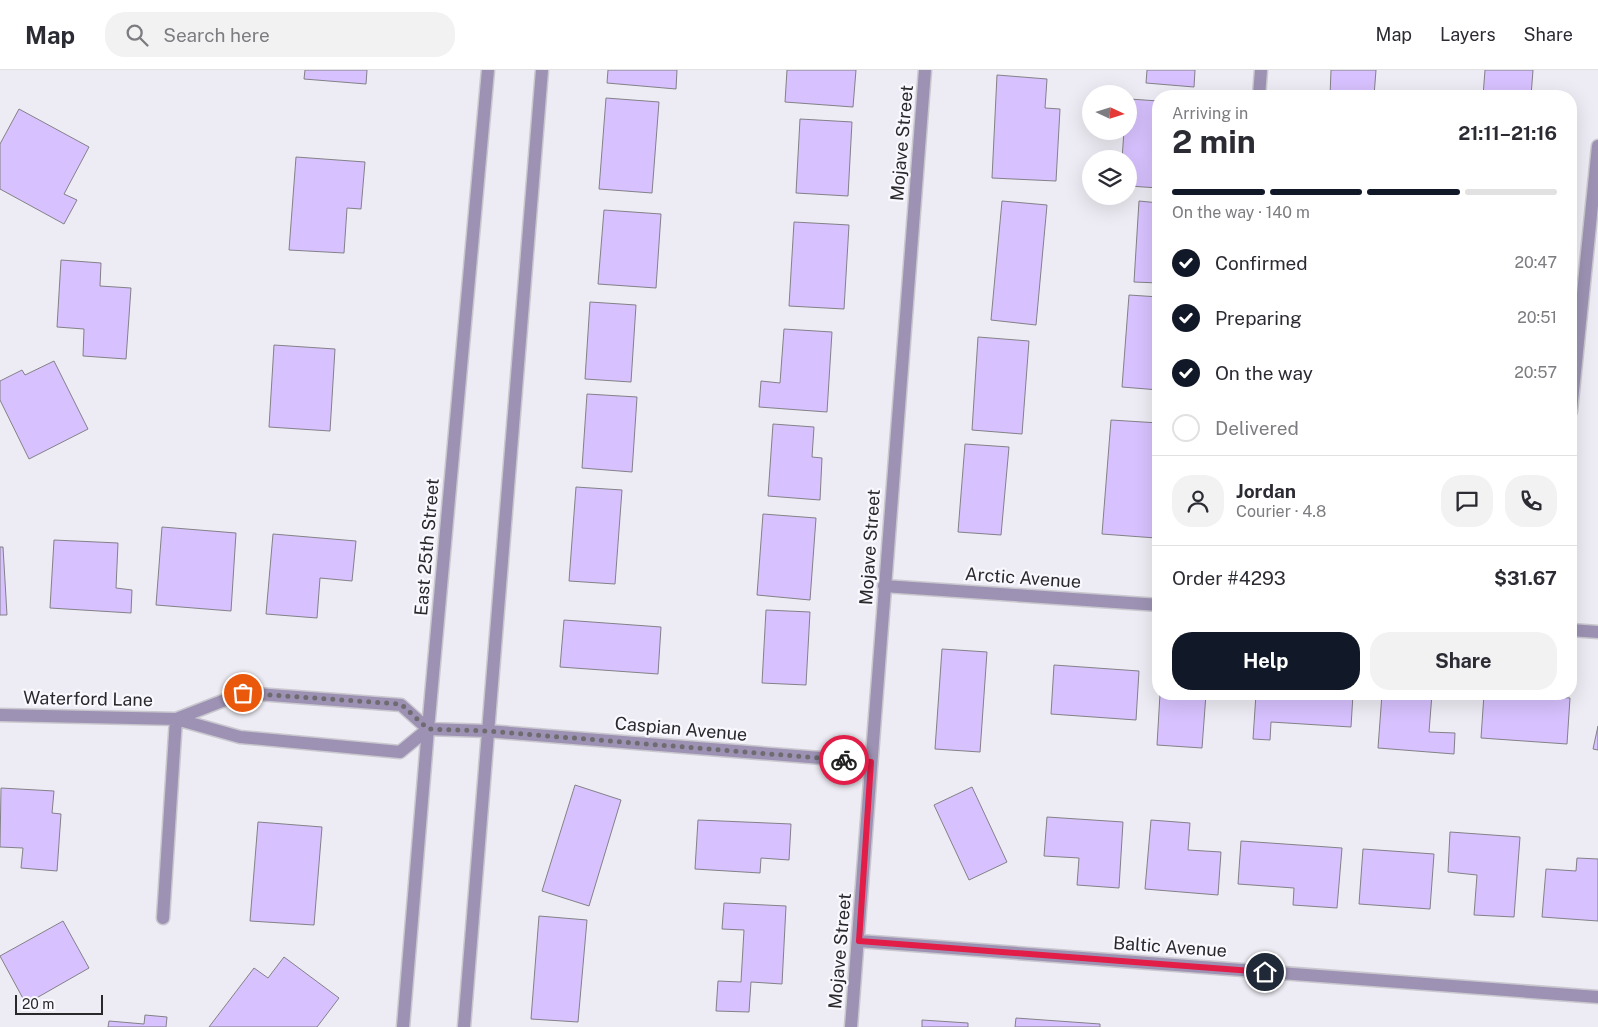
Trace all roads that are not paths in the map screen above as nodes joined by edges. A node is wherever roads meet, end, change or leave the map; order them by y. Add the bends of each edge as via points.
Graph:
1 (488, 70) edge
2 (542, 70) edge
3 (925, 70) edge
4 (1261, 70) edge
5 (1259, 90) edge
6 (1598, 146) edge
7 (1577, 352) edge
8 (884, 586) junction
9 (1152, 605) edge
10 (1577, 630) edge
11 (1598, 632) edge
12 (0, 715) edge
13 (176, 719) junction
14 (428, 729) junction
15 (487, 731) junction
16 (871, 762) junction
17 (163, 918) dead end
18 (859, 941) junction
19 (1598, 997) edge
20 (404, 1027) edge
21 (464, 1027) edge
22 (851, 1027) edge

1 - 14 street, East 25th Street
2 - 15 street
3 - 8 street, Mojave Street
4 - 5 street
6 - 7 street
8 - 9 street, Arctic Avenue
8 - 16 street, Mojave Street
10 - 11 street
12 - 13 street, Waterford Lane
13 - 14 street, Waterford Lane via 240,737 400,752
13 - 14 street, Waterford Lane via 243,693 401,704
13 - 17 street
14 - 15 street
14 - 20 street, East 25th Street
15 - 16 street, Caspian Avenue
15 - 21 street
16 - 18 street, Mojave Street
18 - 19 street, Baltic Avenue
18 - 22 street, Mojave Street

